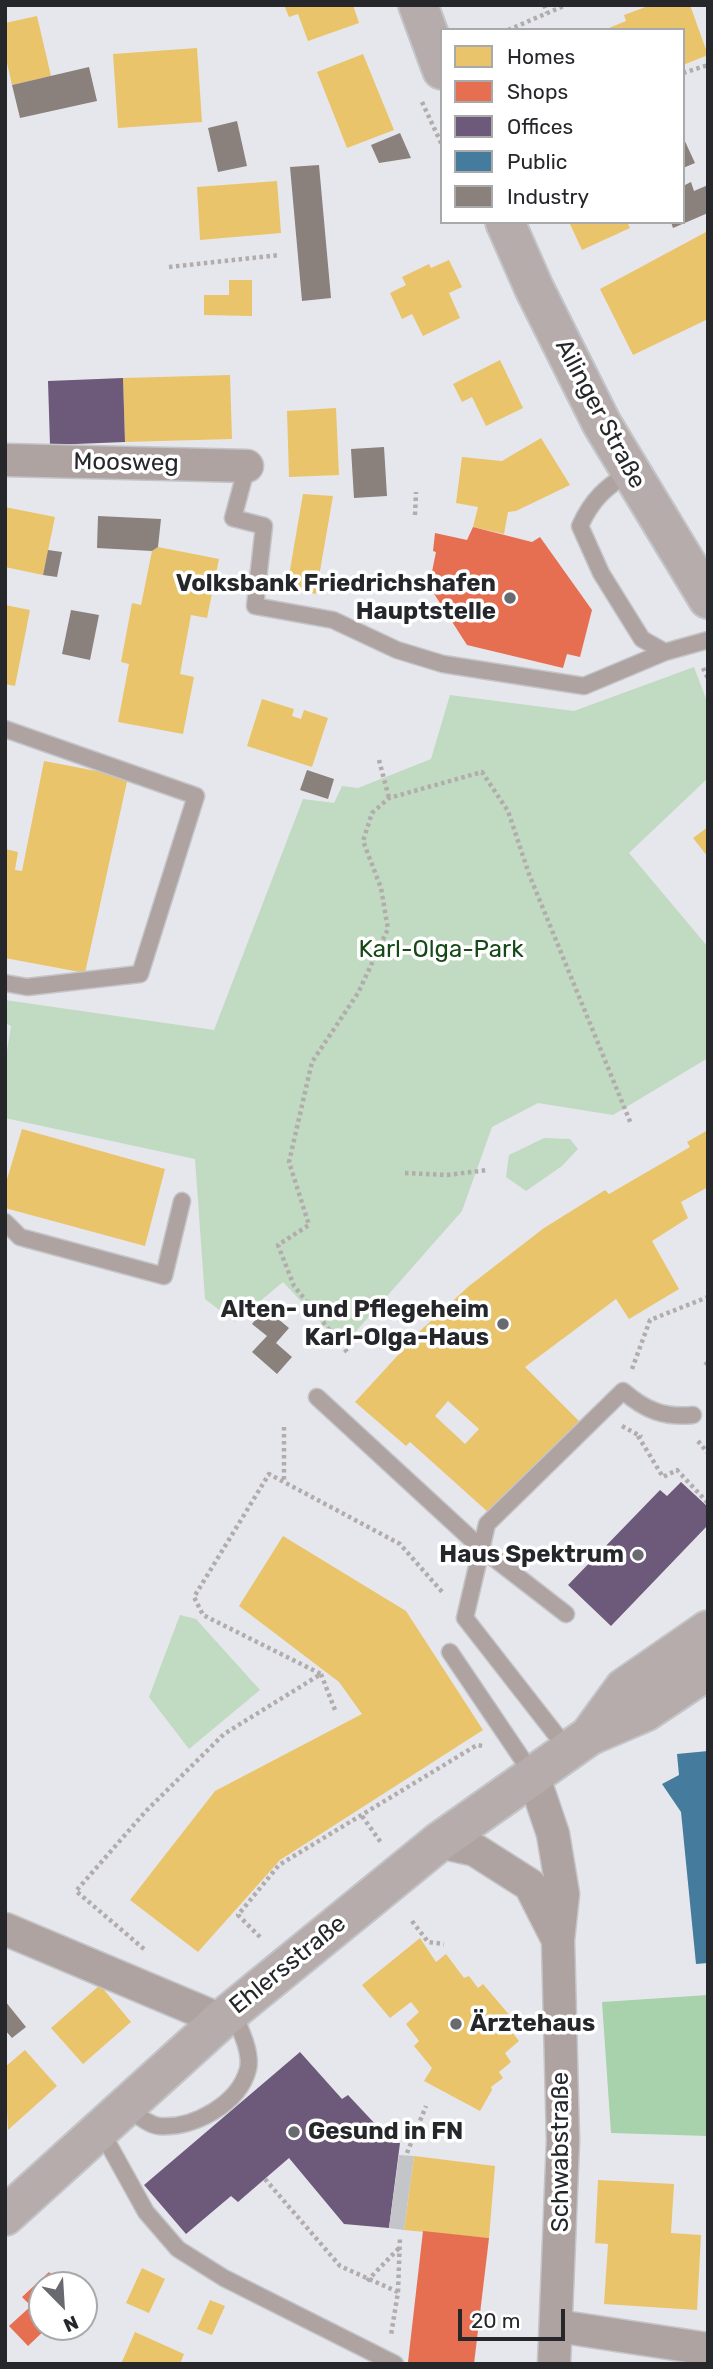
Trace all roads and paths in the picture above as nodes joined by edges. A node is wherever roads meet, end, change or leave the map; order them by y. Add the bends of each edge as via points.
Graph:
1 (418, 5) edge
2 (544, 5) edge
3 (566, 5) edge
4 (547, 13) junction
5 (513, 28) edge
6 (440, 65) edge
7 (708, 65) edge
8 (685, 72) edge
9 (506, 224) edge
10 (280, 255) dead end
11 (169, 267) dead end
12 (5, 460) edge
13 (247, 466) joint
14 (630, 472) junction
15 (416, 492) dead end
16 (415, 515) dead end
17 (708, 599) edge
18 (708, 640) edge
19 (665, 652) junction
20 (5, 729) edge
21 (379, 760) dead end
22 (389, 798) junction
23 (5, 983) edge
24 (631, 1124) dead end
25 (488, 1170) dead end
26 (405, 1173) dead end
27 (182, 1201) dead end
28 (5, 1222) edge
29 (708, 1297) edge
30 (347, 1352) dead end
31 (623, 1391) junction
32 (317, 1397) dead end
33 (693, 1415) dead end
34 (284, 1427) dead end
35 (638, 1435) dead end
36 (284, 1482) junction
37 (708, 1503) edge
38 (482, 1549) junction
39 (566, 1614) dead end
40 (465, 1618) junction
41 (708, 1630) edge
42 (450, 1652) dead end
43 (708, 1670) edge
44 (321, 1674) junction
45 (335, 1710) dead end
46 (579, 1743) junction
47 (486, 1747) dead end
48 (533, 1775) junction
49 (362, 1816) junction
50 (439, 1842) junction
51 (382, 1844) dead end
52 (412, 1921) dead end
53 (5, 1929) edge
54 (260, 1937) dead end
55 (558, 1940) junction
56 (444, 1944) dead end
57 (153, 1956) dead end
58 (227, 2015) junction
59 (426, 2106) dead end
60 (112, 2117) junction
61 (407, 2153) dead end
62 (265, 2179) dead end
63 (5, 2216) edge
64 (400, 2236) dead end
65 (400, 2247) junction
66 (367, 2281) junction
67 (398, 2292) junction
68 (557, 2326) junction
69 (708, 2349) edge
70 (391, 2362) edge
71 (554, 2364) edge

1 - 6 street
2 - 4 path
3 - 4 path
4 - 5 path
7 - 8 path
9 - 14 street, Ailinger Straße via 574,369
10 - 11 path
12 - 13 street, Moosweg
13 - 19 lane via 233,518 264,526 255,606 332,620 397,650 443,664 584,685
14 - 17 street, Ailinger Straße
14 - 19 lane via 590,502 580,526 601,573 642,639
15 - 16 path
18 - 19 lane
20 - 23 lane via 196,796 140,974 27,987
21 - 22 path
22 - 24 path via 482,772 508,811
22 - 30 path via 372,813 363,841 381,888 387,929 358,993 312,1062 289,1162 309,1225 278,1245 294,1286
25 - 26 path via 447,1175
27 - 28 lane via 163,1276 20,1237
29 - 31 path via 650,1320
31 - 33 lane via 643,1407 671,1417
31 - 38 lane via 487,1524
32 - 38 lane
34 - 36 path
35 - 37 path via 663,1477 677,1470
36 - 40 path via 400,1544
36 - 44 path via 269,1474 194,1597 203,1615
38 - 39 lane
38 - 40 lane
40 - 46 lane
41 - 46 street, Ehlersstraße via 624,1688
42 - 48 lane
43 - 46 street, Ehlersstraße via 645,1712
44 - 45 path
44 - 57 path via 224,1734 146,1811 76,1891
46 - 48 street, Ehlersstraße
47 - 49 path via 477,1745
48 - 50 street, Ehlersstraße
48 - 55 street, Schwabstraße via 553,1834 564,1894
49 - 51 path
49 - 54 path via 279,1865 238,1915
50 - 55 street, Schwabstraße via 475,1850 530,1885
50 - 58 street, Ehlersstraße
52 - 56 path via 428,1942
53 - 58 street
55 - 68 street, Schwabstraße via 563,2141
58 - 60 street, Ehlersstraße
58 - 60 lane via 249,2067 239,2090 216,2110 186,2125 155,2126
59 - 61 path
60 - 63 street, Ehlersstraße
60 - 70 lane via 146,2212 178,2249 224,2278
62 - 66 path via 340,2266
64 - 65 path
65 - 66 path
65 - 67 path
66 - 67 path
67 - 70 path
68 - 69 street
68 - 71 street, Schwabstraße

